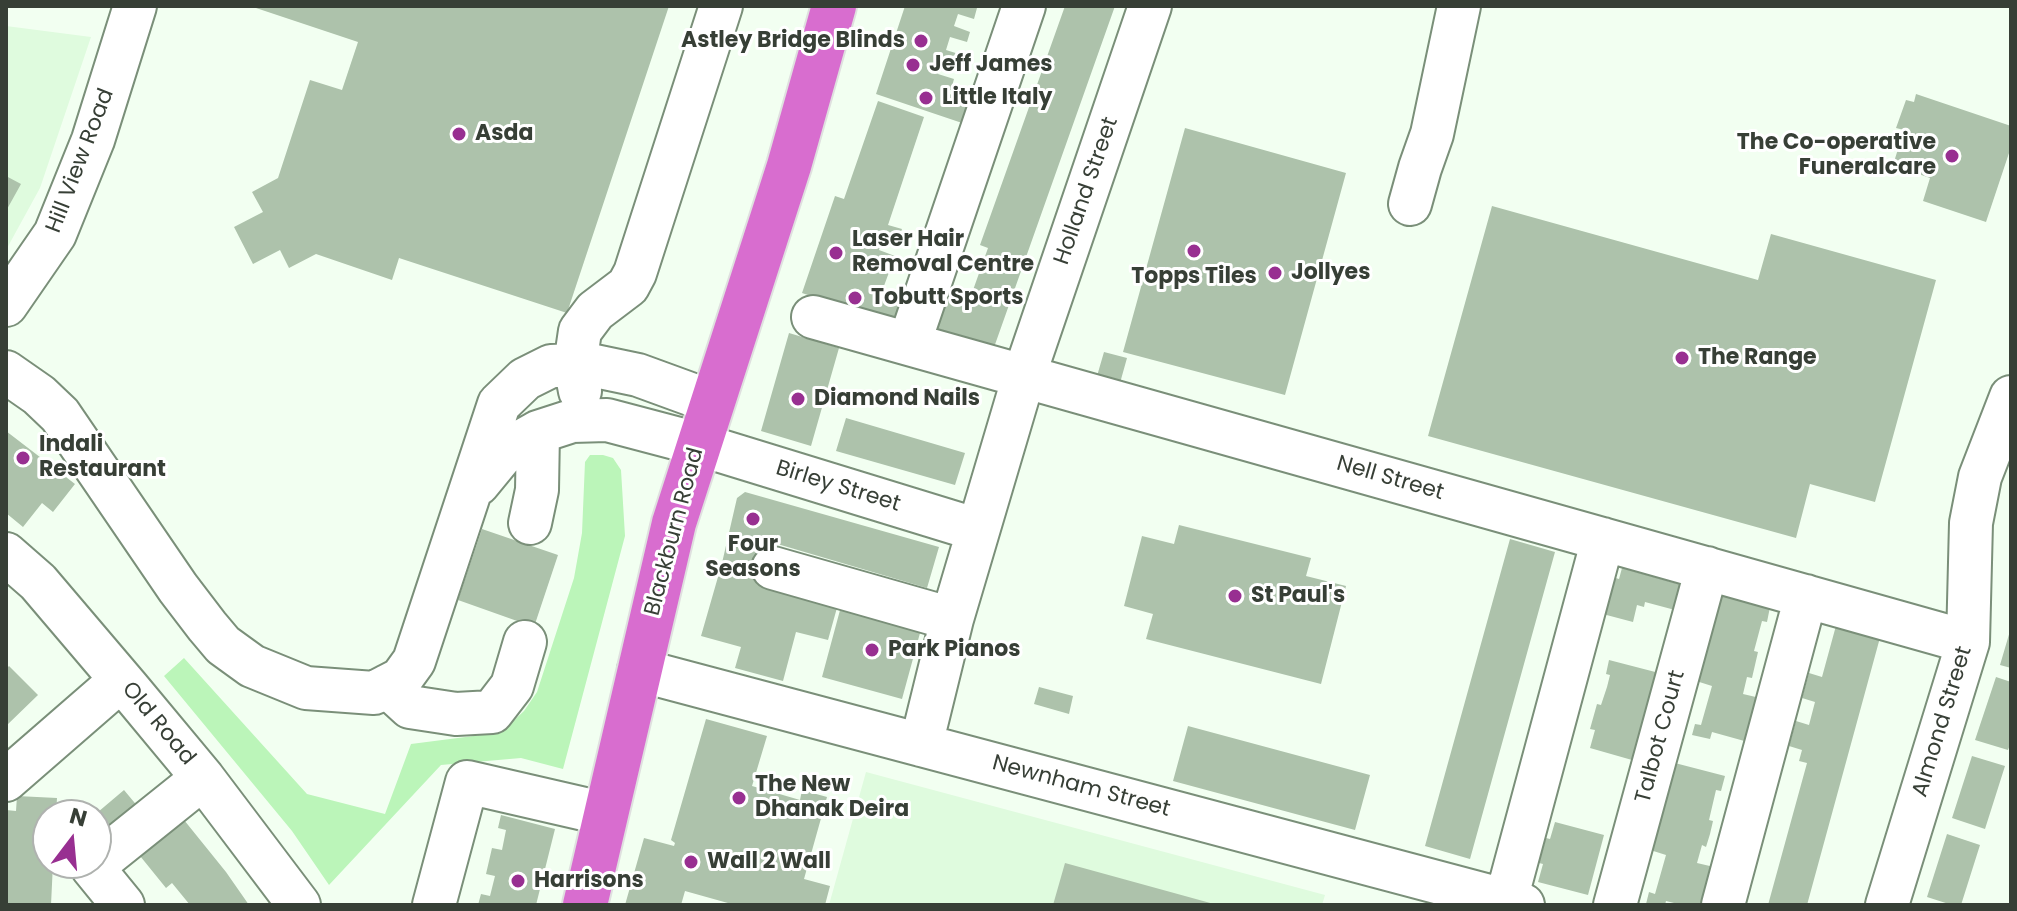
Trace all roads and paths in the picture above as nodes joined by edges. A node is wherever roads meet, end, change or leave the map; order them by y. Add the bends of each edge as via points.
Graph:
1 (135, 6) edge
2 (721, 6) edge
3 (834, 6) edge
4 (858, 6) edge
5 (1024, 6) edge
6 (1150, 6) edge
7 (1459, 6) edge
8 (789, 166) junction
9 (1410, 204) dead end
10 (6, 305) edge
11 (813, 317) dead end
12 (909, 344) junction
13 (575, 365) junction
14 (6, 372) edge
15 (1024, 376) junction
16 (2011, 397) edge
17 (712, 402) junction
18 (596, 420) junction
19 (538, 432) junction
20 (698, 444) junction
21 (467, 497) junction
22 (530, 523) dead end
23 (978, 530) junction
24 (1603, 539) junction
25 (6, 554) edge
26 (773, 568) dead end
27 (1707, 568) junction
28 (1806, 596) junction
29 (952, 619) junction
30 (525, 642) dead end
31 (1968, 642) junction
32 (639, 670) junction
33 (121, 680) junction
34 (387, 686) junction
35 (921, 745) junction
36 (203, 778) junction
37 (6, 780) edge
38 (606, 814) junction
39 (1514, 903) edge
40 (123, 905) edge
41 (299, 905) edge
42 (434, 905) edge
43 (585, 905) edge
44 (1615, 905) edge
45 (1723, 905) edge
46 (1887, 905) edge

1 - 10 street, Hill View Road via 93,140 55,234
2 - 13 street via 635,273 580,331
3 - 8 highway, Blackburn Road
4 - 8 highway, Blackburn Road
5 - 12 street
6 - 15 street, Holland Street
7 - 9 street via 1432,134
8 - 17 highway, Blackburn Road
11 - 12 street, Nell Street
12 - 15 street, Nell Street
13 - 17 street via 638,375
13 - 18 street via 579,388
13 - 21 street via 551,366 525,379 499,404
14 - 34 street via 60,415 223,645 252,666 306,688 374,693
15 - 23 street, Holland Street
15 - 24 street, Nell Street
16 - 31 street, Almond Street via 1980,477 1971,523
17 - 20 highway, Blackburn Road
18 - 19 street, Birley Street
18 - 20 street, Birley Street
19 - 21 street, Birley Street via 506,450
19 - 22 street via 537,490
20 - 23 street, Birley Street
20 - 32 highway, Blackburn Road
21 - 34 street via 414,661 401,679
23 - 29 street, Holland Street
24 - 27 street, Nell Street
24 - 39 street
25 - 33 street, Old Road via 38,582
26 - 29 street
27 - 28 street, Nell Street
27 - 44 street, Talbot Court
28 - 31 street, Nell Street
28 - 45 street
29 - 35 street, Holland Street
30 - 34 street via 512,686 492,712 456,714 410,707
31 - 46 street, Almond Street
32 - 35 street, Newnham Street
32 - 38 highway, Blackburn Road
33 - 36 street, Old Road
33 - 37 street
35 - 39 street, Newnham Street
36 - 40 street via 92,867
36 - 41 street, Old Road
38 - 42 street via 467,782
38 - 43 highway, Blackburn Road

